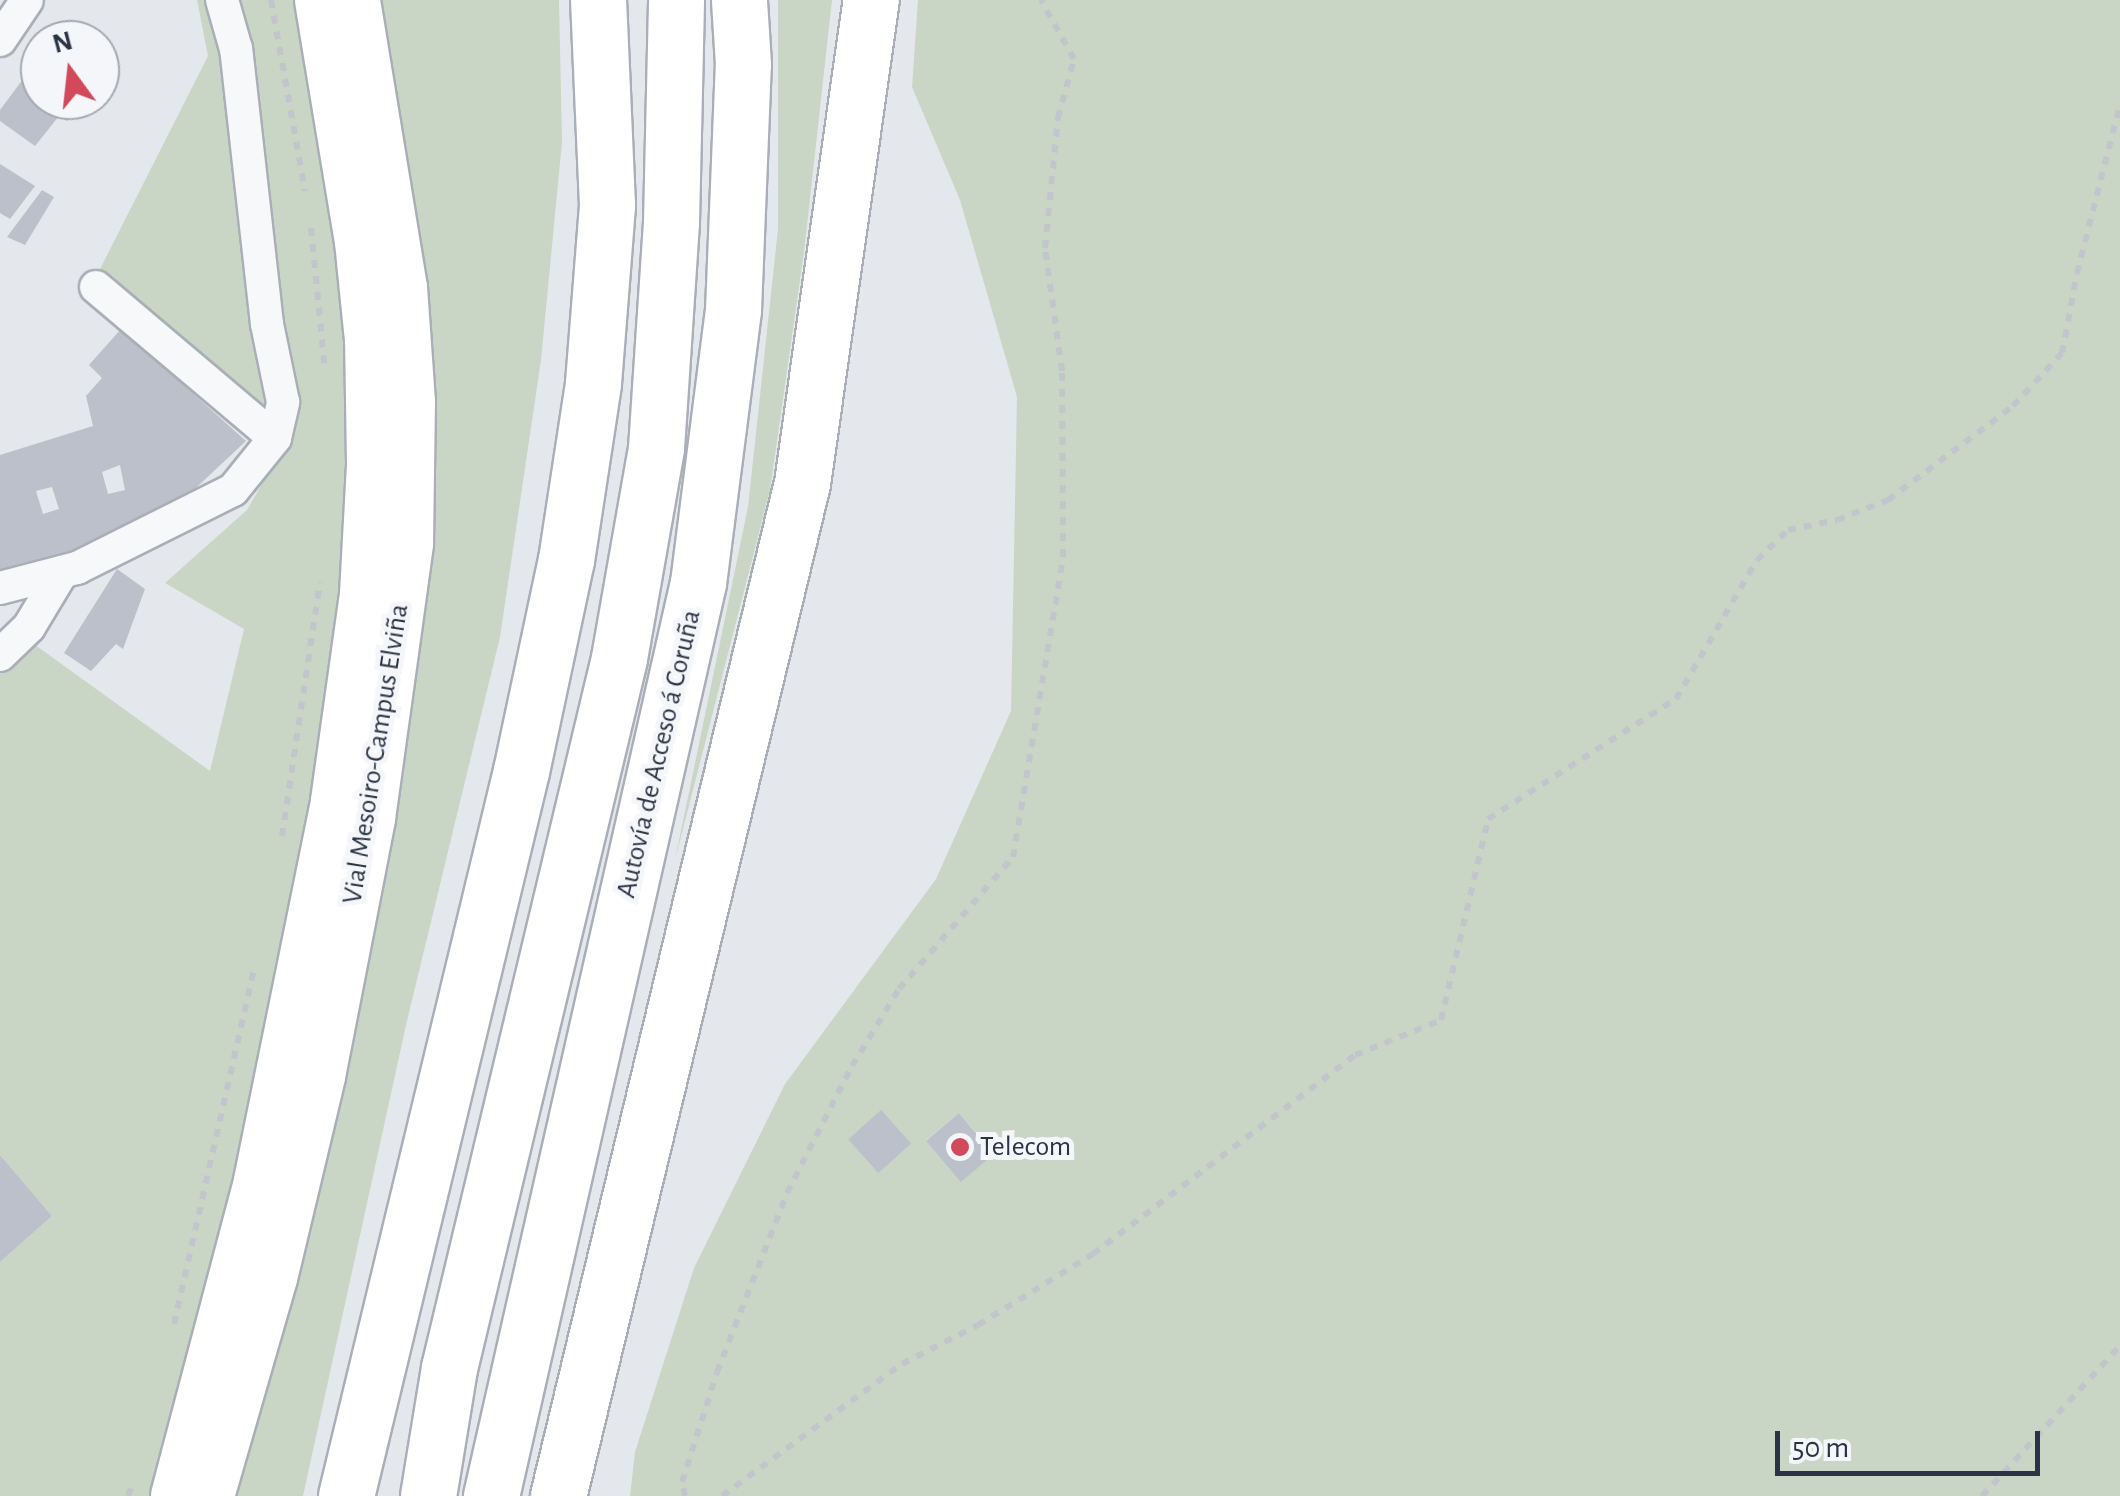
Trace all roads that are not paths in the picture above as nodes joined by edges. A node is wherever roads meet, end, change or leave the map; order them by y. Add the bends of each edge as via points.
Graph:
1 (27, 0) edge
2 (222, 0) edge
3 (320, 0) edge
4 (355, 0) edge
5 (598, 0) edge
6 (627, 0) edge
7 (676, 0) edge
8 (739, 0) edge
9 (871, 0) edge
10 (0, 40) edge
11 (607, 205) junction
12 (96, 287) dead end
13 (275, 438) junction
14 (62, 572) junction
15 (0, 588) edge
16 (0, 655) edge
17 (595, 1333) junction
18 (373, 1395) junction
19 (155, 1485) edge
20 (209, 1496) edge
21 (346, 1496) edge
22 (367, 1496) edge
23 (428, 1496) edge
24 (490, 1496) edge
25 (558, 1496) edge
26 (580, 1496) edge

1 - 10 street
2 - 13 street via 236,48 267,324 283,402
3 - 19 main road, Vial Mesoiro-Campus Elviña via 370,340 365,594 336,801 268,1143
4 - 20 main road, Vial Mesoiro-Campus Elviña via 402,288 410,402 408,543 370,818 320,1076 272,1278
5 - 11 highway
6 - 11 highway via 628,116
7 - 23 highway via 672,222 656,448 619,658 449,1368
8 - 24 highway, Autovía de Acceso á Coruña via 743,64 733,310 698,583
9 - 17 highway via 802,483
11 - 18 highway via 593,383 566,560
12 - 13 street
13 - 14 street via 233,490
14 - 15 street
14 - 16 street via 29,627
17 - 25 highway
17 - 26 highway
18 - 21 highway
18 - 22 highway

